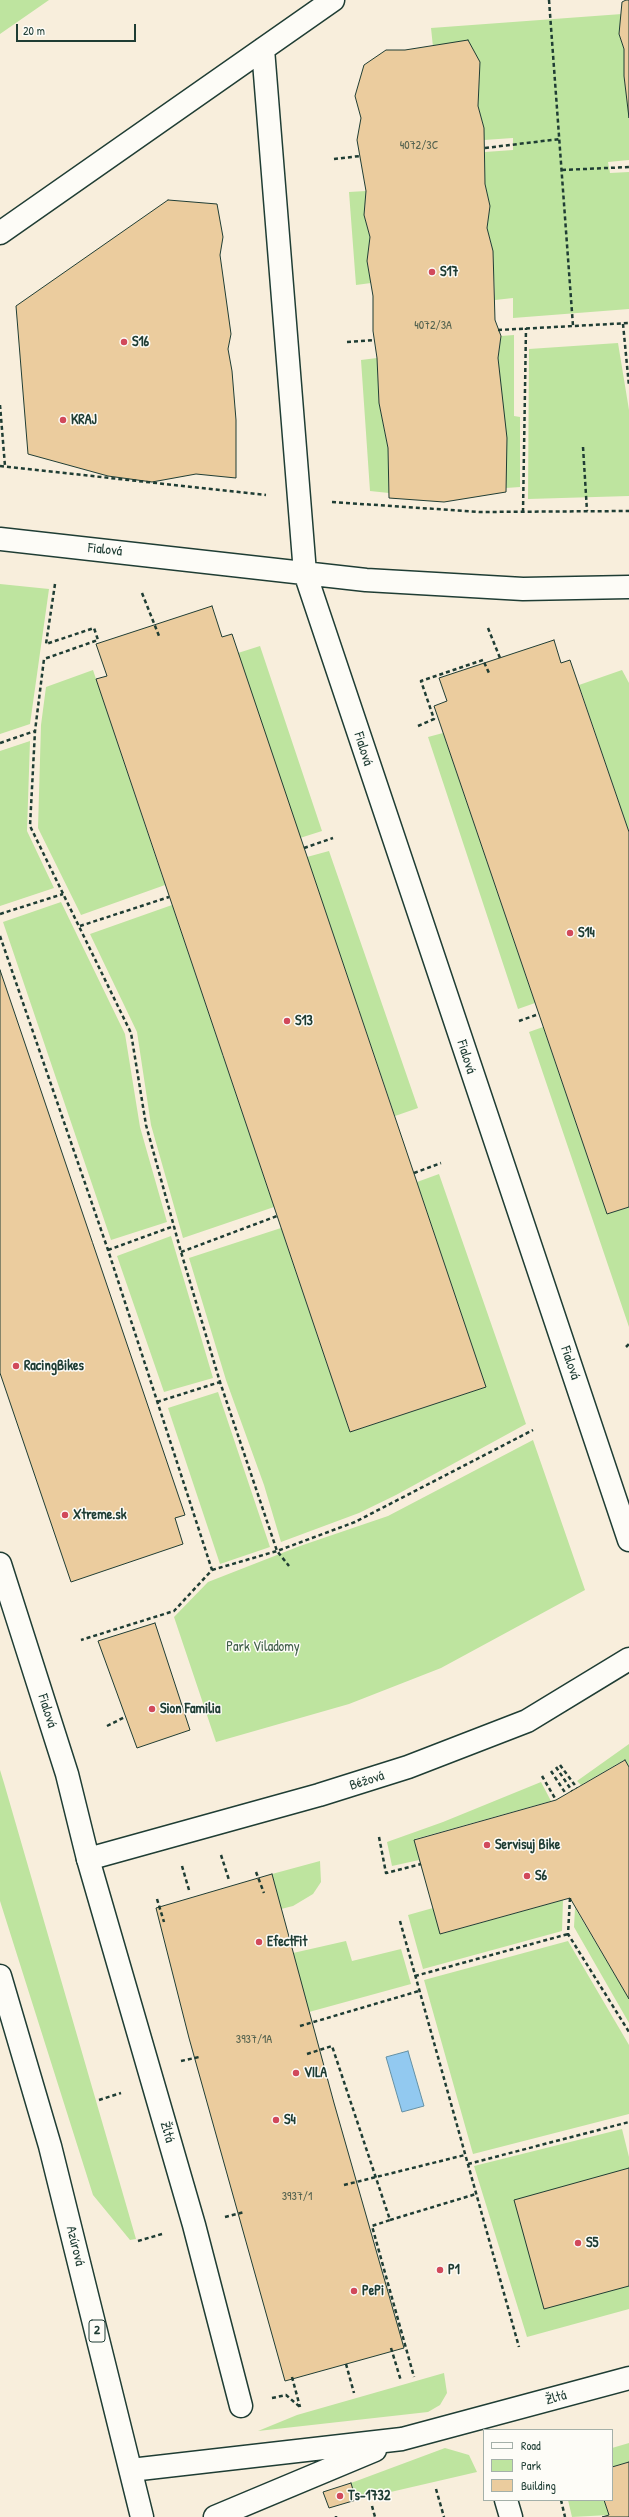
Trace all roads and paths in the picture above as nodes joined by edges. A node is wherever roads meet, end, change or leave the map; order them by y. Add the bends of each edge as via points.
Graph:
1 (333, 0) edge
2 (549, 0) edge
3 (263, 49) junction
4 (560, 139) junction
5 (485, 148) dead end
6 (360, 156) dead end
7 (334, 159) dead end
8 (629, 166) edge
9 (562, 170) junction
10 (0, 233) edge
11 (623, 324) junction
12 (629, 324) edge
13 (573, 326) junction
14 (526, 328) junction
15 (498, 330) dead end
16 (375, 340) dead end
17 (347, 342) dead end
18 (629, 386) edge
19 (0, 405) edge
20 (582, 447) dead end
21 (0, 466) edge
22 (5, 466) junction
23 (272, 496) dead end
24 (328, 502) dead end
25 (587, 511) junction
26 (629, 511) edge
27 (523, 512) junction
28 (0, 539) edge
29 (305, 573) junction
30 (55, 584) dead end
31 (629, 587) edge
32 (142, 593) dead end
33 (488, 628) dead end
34 (159, 636) dead end
35 (500, 658) dead end
36 (489, 673) dead end
37 (418, 726) dead end
38 (35, 731) junction
39 (0, 743) edge
40 (333, 838) dead end
41 (304, 848) dead end
42 (64, 894) junction
43 (169, 897) dead end
44 (0, 914) edge
45 (80, 926) junction
46 (0, 936) edge
47 (538, 1014) dead end
48 (519, 1021) dead end
49 (441, 1163) dead end
50 (414, 1173) dead end
51 (278, 1216) dead end
52 (174, 1226) junction
53 (108, 1250) junction
54 (181, 1252) junction
55 (629, 1344) edge
56 (626, 1347) dead end
57 (220, 1382) junction
58 (157, 1402) junction
59 (533, 1430) dead end
60 (629, 1540) edge
61 (278, 1551) junction
62 (0, 1564) edge
63 (289, 1566) dead end
64 (212, 1570) junction
65 (81, 1640) dead end
66 (629, 1659) edge
67 (125, 1717) dead end
68 (107, 1726) dead end
69 (560, 1764) dead end
70 (556, 1767) dead end
71 (551, 1771) dead end
72 (542, 1776) dead end
73 (577, 1788) dead end
74 (572, 1791) dead end
75 (566, 1794) dead end
76 (556, 1800) dead end
77 (379, 1837) dead end
78 (88, 1859) junction
79 (421, 1864) dead end
80 (256, 1872) dead end
81 (264, 1893) dead end
82 (570, 1898) dead end
83 (157, 1899) dead end
84 (400, 1921) dead end
85 (164, 1922) dead end
86 (568, 1934) junction
87 (0, 1976) edge
88 (415, 1976) junction
89 (419, 1991) junction
90 (300, 2026) dead end
91 (629, 2032) edge
92 (307, 2054) dead end
93 (198, 2057) dead end
94 (182, 2060) dead end
95 (629, 2122) edge
96 (465, 2155) junction
97 (468, 2164) junction
98 (375, 2177) junction
99 (344, 2185) dead end
100 (476, 2194) junction
101 (244, 2212) dead end
102 (224, 2217) dead end
103 (390, 2220) junction
104 (519, 2347) dead end
105 (391, 2348) dead end
106 (346, 2364) dead end
107 (414, 2376) dead end
108 (292, 2377) dead end
109 (629, 2378) edge
110 (401, 2380) dead end
111 (354, 2393) dead end
112 (241, 2406) dead end
113 (300, 2407) dead end
114 (485, 2424) edge
115 (402, 2439) junction
116 (131, 2470) junction
117 (436, 2489) dead end
118 (506, 2501) edge
119 (561, 2501) edge
120 (372, 2506) dead end
121 (142, 2517) edge
122 (215, 2517) edge
123 (375, 2517) edge
124 (444, 2517) edge
125 (511, 2517) edge
126 (565, 2517) edge

1 - 3 street
2 - 4 path
3 - 10 street
3 - 29 street
4 - 5 path
4 - 9 path
6 - 7 path
8 - 9 path
9 - 13 path
11 - 12 path
11 - 13 path
11 - 18 path
13 - 14 path
14 - 15 path
14 - 27 path
16 - 17 path
19 - 22 path
20 - 25 path
21 - 22 path
22 - 23 path
24 - 27 path
25 - 26 path
25 - 27 path
28 - 29 street, Fialová
29 - 31 street, Fialová via 366,580 523,589
29 - 60 street, Fialová
30 - 38 path via 46,644 94,628 98,640 44,659
32 - 34 path
33 - 35 path
36 - 37 path via 483,660 421,681 434,719
38 - 39 path
38 - 42 path via 30,826
40 - 41 path
42 - 44 path
42 - 45 path
43 - 45 path
45 - 52 path via 131,1033 146,1125
46 - 53 path
47 - 48 path
49 - 50 path
51 - 54 path
52 - 53 path
52 - 54 path
53 - 58 path
54 - 57 path
55 - 56 path
57 - 58 path
57 - 61 path
58 - 64 path
59 - 61 path via 355,1522
61 - 63 path
61 - 64 path
62 - 78 street, Fialová via 67,1774
64 - 65 path via 174,1611
66 - 78 street, Béžová via 527,1721 408,1767 341,1789
67 - 68 path
69 - 73 path
70 - 74 path
71 - 75 path
72 - 76 path
77 - 79 path via 386,1873
78 - 112 street, Žltá via 194,2225
80 - 81 path
82 - 86 path
83 - 85 path
84 - 88 path
86 - 88 path
86 - 91 path
87 - 116 street, Azúrová / 2 via 50,2146
88 - 89 path
89 - 90 path
89 - 96 path
92 - 98 path via 332,2046
93 - 94 path
95 - 97 path
96 - 97 path
96 - 98 path
97 - 100 path
98 - 99 path
98 - 103 path
100 - 103 path
100 - 104 path
101 - 102 path
103 - 107 path via 372,2226
105 - 110 path
106 - 111 path
108 - 113 path
109 - 114 street, Žltá
114 - 115 street, Žltá
115 - 116 street
115 - 122 street
116 - 121 street, Azúrová / 2
117 - 124 path
118 - 125 street
119 - 126 path
120 - 123 path

